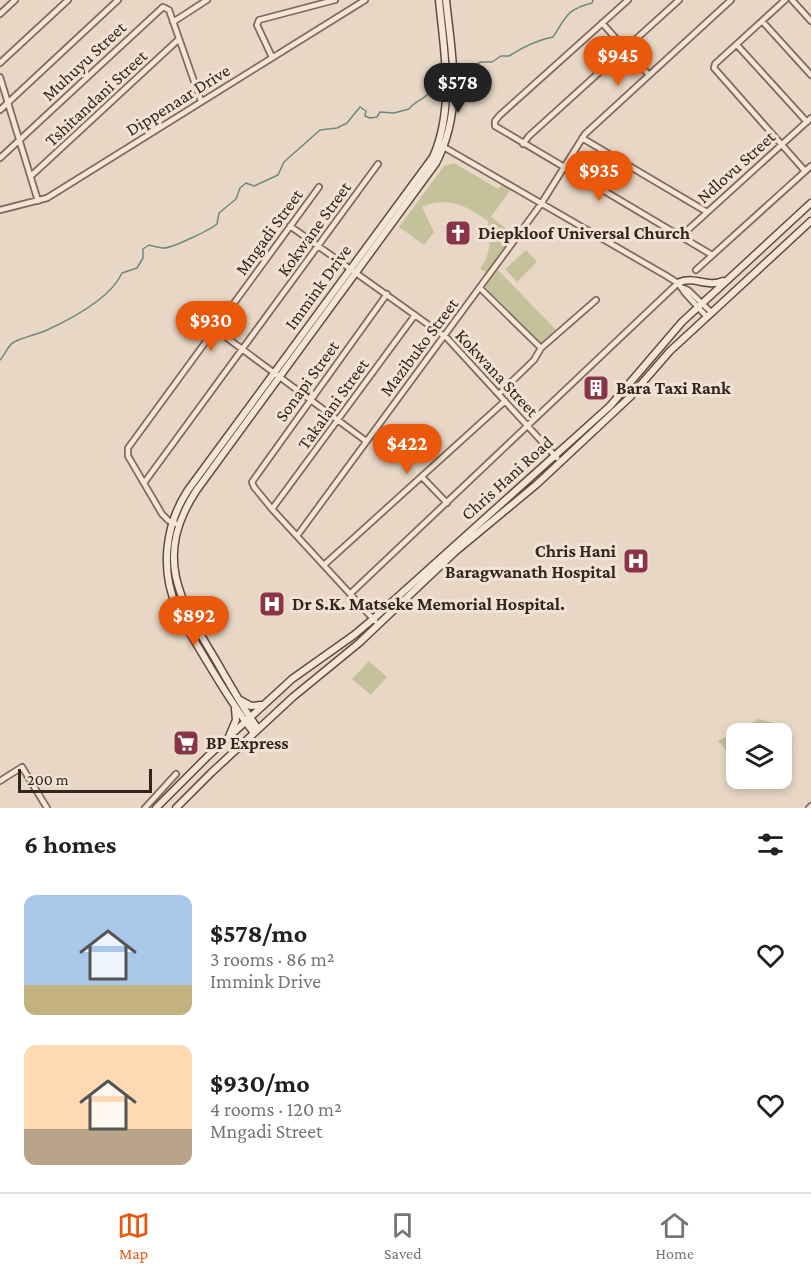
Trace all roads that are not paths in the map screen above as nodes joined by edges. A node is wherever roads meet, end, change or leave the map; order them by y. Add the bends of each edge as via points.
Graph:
1 (15, 0) edge
2 (68, 0) edge
3 (118, 0) edge
4 (207, 0) edge
5 (335, 0) edge
6 (348, 0) edge
7 (365, 0) edge
8 (439, 0) edge
9 (446, 0) edge
10 (628, 0) edge
11 (679, 0) edge
12 (731, 0) edge
13 (785, 0) edge
14 (792, 0) edge
15 (353, 7) junction
16 (0, 14) edge
17 (762, 21) junction
18 (811, 21) edge
19 (173, 22) junction
20 (602, 23) junction
21 (179, 39) junction
22 (736, 45) junction
23 (625, 48) junction
24 (272, 57) junction
25 (0, 63) edge
26 (649, 75) junction
27 (811, 75) edge
28 (0, 77) edge
29 (201, 101) junction
30 (8, 103) junction
31 (0, 110) edge
32 (809, 120) edge
33 (582, 138) junction
34 (19, 140) junction
35 (523, 144) junction
36 (782, 145) junction
37 (441, 146) junction
38 (0, 158) edge
39 (378, 164) dead end
40 (811, 166) edge
41 (563, 168) junction
42 (805, 171) junction
43 (31, 176) junction
44 (319, 187) dead end
45 (38, 201) junction
46 (811, 203) edge
47 (541, 204) junction
48 (0, 210) edge
49 (707, 212) junction
50 (811, 221) edge
51 (290, 226) junction
52 (681, 237) junction
53 (318, 245) junction
54 (712, 255) junction
55 (350, 268) junction
56 (696, 270) dead end
57 (357, 273) junction
58 (730, 278) junction
59 (680, 286) junction
60 (480, 288) junction
61 (387, 294) junction
62 (596, 300) dead end
63 (700, 305) junction
64 (415, 315) junction
65 (709, 315) junction
66 (214, 329) junction
67 (444, 336) junction
68 (541, 348) junction
69 (242, 349) junction
70 (277, 375) junction
71 (499, 394) junction
72 (311, 400) junction
73 (505, 402) junction
74 (339, 420) junction
75 (528, 426) junction
76 (587, 438) junction
77 (366, 441) junction
78 (554, 455) junction
79 (561, 462) junction
80 (422, 477) junction
81 (144, 483) junction
82 (447, 503) junction
83 (272, 509) junction
84 (175, 524) junction
85 (297, 536) junction
86 (324, 565) junction
87 (350, 594) junction
88 (373, 619) junction
89 (378, 626) junction
90 (239, 700) junction
91 (266, 703) junction
92 (233, 705) junction
93 (247, 720) junction
94 (256, 731) junction
95 (229, 737) junction
96 (176, 774) dead end
97 (0, 781) edge
98 (47, 808) edge
99 (145, 808) edge
100 (156, 808) edge
101 (176, 808) edge

1 - 16 street
2 - 25 street
3 - 30 street
4 - 19 street
5 - 24 street via 259,20 257,25
6 - 15 street
7 - 15 street, Dippenaar Drive
8 - 37 main road, Immink Drive via 447,104
9 - 37 main road, Immink Drive via 453,112
10 - 20 street
11 - 23 street
12 - 26 street, Mazibuko Street
13 - 17 street
14 - 18 street
15 - 24 street, Dippenaar Drive
17 - 22 street
17 - 27 street
19 - 21 street
19 - 34 street, Muhuyu Street via 168,9 161,8
20 - 23 street
20 - 35 street via 496,119 496,128
21 - 29 street
21 - 43 street, Tshitandani Street
22 - 32 street
22 - 36 street via 715,64 714,70
23 - 26 street
23 - 35 street
24 - 29 street, Dippenaar Drive
26 - 33 street, Mazibuko Street
28 - 30 street
29 - 45 street, Dippenaar Drive
30 - 31 street
30 - 34 street
32 - 36 street, Ndlovu Street
33 - 41 street, Mazibuko Street
33 - 49 street
34 - 38 street, Muhuyu Street
34 - 43 street
35 - 41 street
36 - 42 street
36 - 49 street, Ndlovu Street
37 - 47 street
37 - 55 main road, Immink Drive
37 - 57 main road, Immink Drive via 431,172
39 - 53 street, Kokwane Street
40 - 42 street
41 - 47 street, Mazibuko Street
41 - 52 street
42 - 54 street
43 - 45 street
44 - 51 street, Mngadi Street
45 - 48 street, Dippenaar Drive
46 - 58 main road, Chris Hani Road
47 - 59 street
47 - 60 street, Mazibuko Street
49 - 52 street, Ndlovu Street
50 - 65 main road, Chris Hani Road
51 - 53 street, Kokwana Street
51 - 66 street, Mngadi Street
52 - 54 street
53 - 55 street, Kokwana Street
53 - 69 street, Kokwane Street
54 - 56 street
55 - 57 street, Kokwana Street
55 - 70 main road, Immink Drive
57 - 61 street, Kokwana Street
57 - 70 main road, Immink Drive
58 - 59 main road via 715,284 689,280
58 - 63 main road, Chris Hani Road
59 - 63 street
59 - 75 street
60 - 67 street, Mazibuko Street
60 - 68 street
61 - 64 street, Kokwana Street
61 - 72 street, Sonapi Street
62 - 68 street
63 - 65 street
63 - 78 main road, Chris Hani Road via 616,400
64 - 67 street, Kokwana Street
64 - 74 street, Takalani Street
65 - 76 main road, Chris Hani Road
66 - 69 street
66 - 81 street, Mngadi Street via 128,448 128,456
67 - 71 street, Kokwana Street
67 - 77 street, Mazibuko Street
68 - 71 street
69 - 70 street
69 - 81 street, Kokwane Street
70 - 72 street
70 - 84 main road, Immink Drive via 188,490
71 - 73 street, Kokwana Street
72 - 74 street
72 - 83 street, Sonapi Street via 253,479 252,485
73 - 75 street, Kokwana Street
73 - 80 street
74 - 77 street
74 - 83 street, Takalani Street
75 - 78 street, Kokwana Street
75 - 82 street
76 - 78 main road via 563,455
76 - 79 main road, Chris Hani Road
77 - 85 street, Mazibuko Street
78 - 79 street, Kokwana Street
78 - 88 main road, Chris Hani Road
79 - 89 main road, Chris Hani Road via 455,552
80 - 82 street
80 - 86 street
81 - 84 street, Mngadi Street via 164,517
82 - 87 street
83 - 85 street
84 - 90 main road, Immink Drive via 174,559 182,601
84 - 92 main road, Immink Drive via 168,541 167,561 174,603
85 - 86 street
86 - 87 street
87 - 88 street
88 - 89 street
88 - 91 main road, Chris Hani Road via 309,665
89 - 94 main road, Chris Hani Road
90 - 91 main road via 254,707
90 - 93 main road
91 - 93 main road, Chris Hani Road
92 - 93 main road, Immink Drive
92 - 95 main road via 236,717
93 - 94 main road
93 - 95 main road, Chris Hani Road
94 - 101 main road, Chris Hani Road
95 - 100 main road, Chris Hani Road
96 - 99 street
97 - 98 street via 22,767

